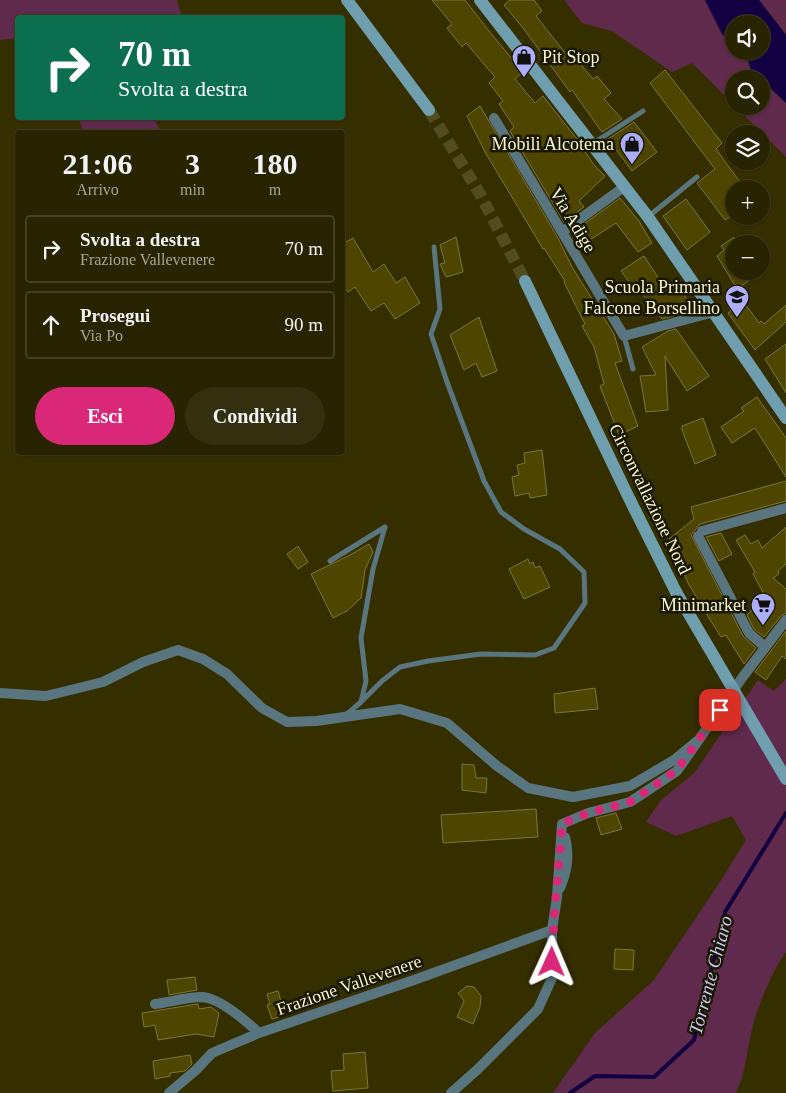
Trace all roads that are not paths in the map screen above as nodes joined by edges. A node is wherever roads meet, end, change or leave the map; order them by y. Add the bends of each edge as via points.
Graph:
1 (347, 0) edge
2 (480, 0) edge
3 (429, 110) tunnel mouth
4 (643, 110) dead end
5 (494, 118) dead end
6 (591, 144) junction
7 (697, 177) dead end
8 (624, 187) junction
9 (648, 217) junction
10 (562, 232) junction
11 (434, 247) dead end
12 (525, 281) tunnel mouth
13 (714, 312) junction
14 (624, 336) junction
15 (633, 369) dead end
16 (786, 418) edge
17 (786, 508) edge
18 (330, 561) dead end
19 (786, 620) edge
20 (765, 647) junction
21 (0, 694) edge
22 (362, 702) junction
23 (344, 716) junction
24 (697, 741) junction
25 (786, 779) edge
26 (552, 930) junction
27 (155, 1004) dead end
28 (259, 1032) junction
29 (169, 1093) edge
30 (450, 1093) edge

1 - 3 main road
2 - 6 main road
4 - 6 lane
5 - 10 street, Via Adige
6 - 8 main road
7 - 9 lane
8 - 9 main road
8 - 10 street
9 - 13 main road
10 - 14 street, Via Adige
11 - 22 lane via 440,309 431,334 484,481 501,512 560,549 584,572 585,603 554,648 535,655 481,654 400,667
12 - 25 main road, Circonvallazione Nord, bridge via 676,592
13 - 14 street
13 - 16 main road
14 - 15 lane
17 - 20 street via 700,533 749,633
18 - 22 lane via 385,527 373,569 361,638 366,681
19 - 20 street
20 - 24 street
21 - 23 street via 46,696 103,682 143,662 178,650 203,659 227,674 262,708 287,722 316,722
22 - 23 lane
23 - 24 street via 400,709 447,723 528,788 573,797 630,786 674,760
24 - 26 street via 676,771 630,802 562,824
26 - 28 street, Frazione Vallevenere
26 - 30 street via 552,978 538,1009
27 - 28 street via 202,997 214,999
28 - 29 street, Frazione Vallevenere via 212,1053

